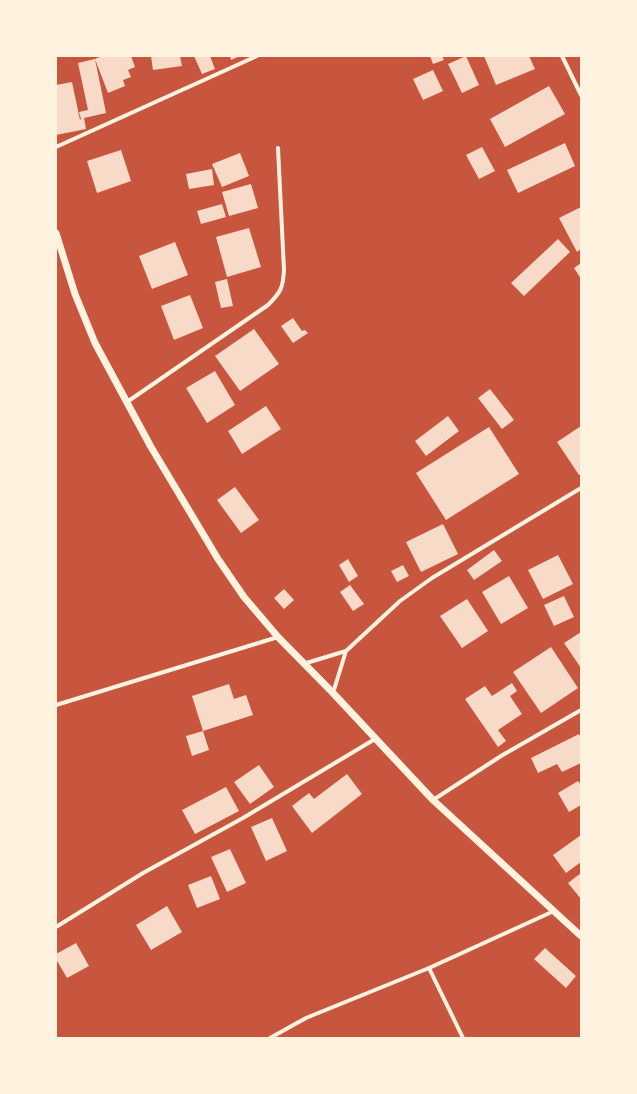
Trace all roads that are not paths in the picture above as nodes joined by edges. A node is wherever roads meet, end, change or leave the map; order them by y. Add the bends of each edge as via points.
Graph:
1 (258, 56) edge
2 (562, 56) edge
3 (581, 95) edge
4 (56, 147) edge
5 (278, 148) dead end
6 (56, 233) edge
7 (127, 402) junction
8 (581, 488) edge
9 (278, 637) junction
10 (346, 651) junction
11 (303, 664) junction
12 (333, 693) junction
13 (56, 704) edge
14 (581, 710) edge
15 (375, 739) junction
16 (433, 800) junction
17 (554, 911) junction
18 (56, 927) edge
19 (581, 936) edge
20 (429, 968) junction
21 (270, 1038) edge
22 (463, 1038) edge

1 - 4 street
2 - 3 street
5 - 7 street via 284,270 283,285 278,296 268,306
6 - 7 street via 75,294 95,343
7 - 9 street via 218,559 244,597
8 - 10 street via 432,578 400,601
9 - 11 street
9 - 13 street
10 - 11 street
10 - 12 street
11 - 12 street
12 - 15 street
14 - 16 street via 501,756
15 - 16 street
15 - 18 street via 243,818 143,873
16 - 17 street
17 - 19 street
17 - 20 street
20 - 21 street via 306,1018
20 - 22 street

